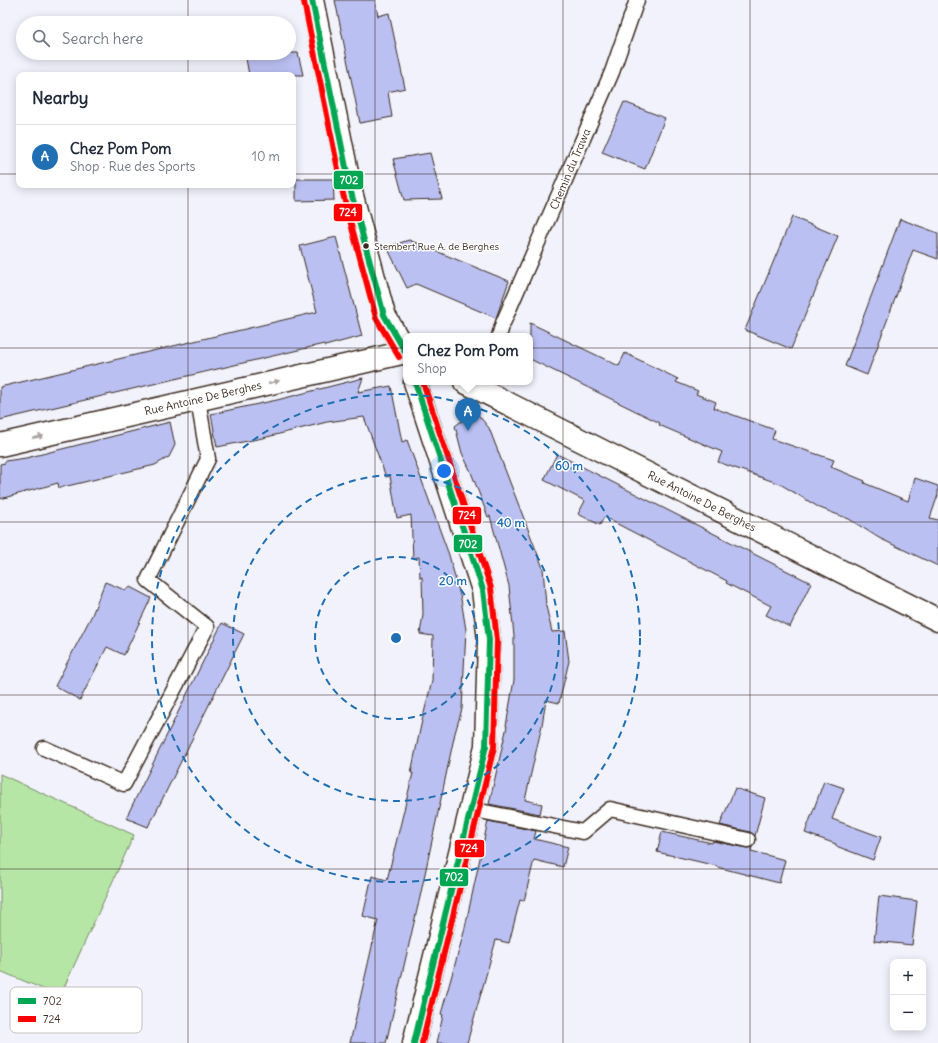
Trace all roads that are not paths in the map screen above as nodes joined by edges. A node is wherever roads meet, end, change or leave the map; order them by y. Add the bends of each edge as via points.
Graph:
1 (312, 0) edge
2 (637, 0) edge
3 (500, 333) edge
4 (403, 347) edge
5 (403, 353) edge
6 (416, 385) edge
7 (477, 385) edge
8 (198, 400) junction
9 (0, 445) edge
10 (938, 620) edge
11 (44, 748) dead end
12 (470, 808) junction
13 (748, 840) dead end
14 (414, 1043) edge

1 - 4 street via 351,192 384,315
2 - 3 lane, Chemin du Trawa via 612,72
8 -> 5 street, Rue Antoine De Berghes
6 - 12 street via 483,590 489,640 486,746
7 - 10 street, Rue Antoine De Berghes
9 -> 8 street, Rue Antoine De Berghes
8 - 11 lane via 208,459 148,580 207,627 124,784
12 - 13 lane via 583,832 610,809
12 - 14 street

